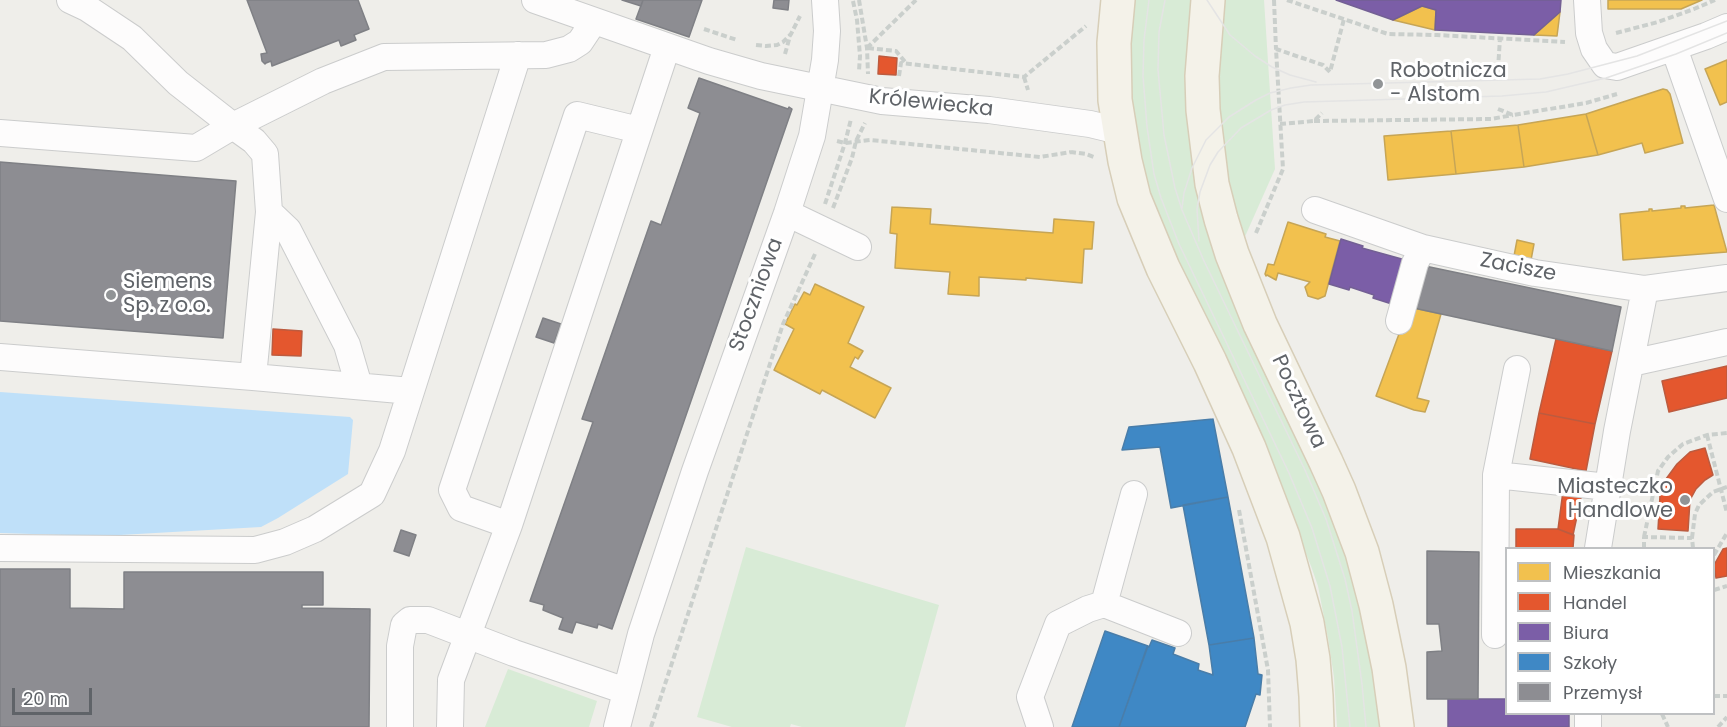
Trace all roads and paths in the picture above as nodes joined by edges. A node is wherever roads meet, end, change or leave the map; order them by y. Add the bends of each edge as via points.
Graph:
1 (70, 0) edge
2 (535, 0) edge
3 (825, 0) edge
4 (853, 0) edge
5 (916, 0) edge
6 (1118, 0) edge
7 (1208, 0) edge
8 (1274, 0) edge
9 (1287, 0) edge
10 (1587, 0) edge
11 (1344, 19) junction
12 (857, 20) junction
13 (863, 20) dead end
14 (594, 21) junction
15 (797, 21) dead end
16 (1087, 25) dead end
17 (1727, 27) edge
18 (700, 28) dead end
19 (667, 47) junction
20 (1674, 48) junction
21 (1276, 49) junction
22 (518, 55) junction
23 (907, 64) junction
24 (1498, 69) dead end
25 (898, 82) dead end
26 (821, 88) junction
27 (1627, 91) dead end
28 (856, 96) junction
29 (1498, 109) dead end
30 (1322, 113) dead end
31 (1513, 115) junction
32 (1314, 122) junction
33 (233, 126) junction
34 (639, 130) junction
35 (1119, 131) junction
36 (0, 133) edge
37 (856, 141) junction
38 (845, 143) junction
39 (1071, 152) dead end
40 (1727, 199) edge
41 (1315, 210) dead end
42 (268, 212) junction
43 (787, 213) junction
44 (821, 229) junction
45 (858, 247) dead end
46 (1423, 248) junction
47 (1727, 278) edge
48 (1645, 289) junction
49 (1399, 321) dead end
50 (1727, 342) edge
51 (0, 357) edge
52 (1631, 363) junction
53 (1517, 369) dead end
54 (253, 377) junction
55 (359, 386) junction
56 (411, 391) junction
57 (1727, 433) edge
58 (1707, 435) junction
59 (1496, 475) junction
60 (1608, 487) junction
61 (1727, 487) edge
62 (1721, 488) junction
63 (1134, 494) dead end
64 (1727, 513) edge
65 (509, 525) junction
66 (1727, 533) edge
67 (1644, 537) junction
68 (1692, 538) junction
69 (1598, 547) edge
70 (1644, 547) edge
71 (1694, 547) edge
72 (0, 548) edge
73 (1715, 552) edge
74 (1104, 604) junction
75 (1178, 633) dead end
76 (468, 634) junction
77 (1495, 635) dead end
78 (626, 691) junction
79 (1727, 717) edge
80 (400, 727) edge
81 (450, 727) edge
82 (617, 727) edge
83 (651, 727) edge
84 (1040, 727) edge
85 (1317, 727) edge
86 (1397, 727) edge
87 (1718, 727) edge

1 - 33 street via 132,38 178,83
2 - 14 street
3 - 26 street, Stoczniowa
4 - 12 path
5 - 23 path via 867,48 896,51
6 - 35 main road via 1114,70
7 - 86 main road, Pocztowa via 1202,76 1206,140 1221,219 1260,324 1331,472 1362,552 1387,658
8 - 21 path
9 - 11 path
10 - 20 street via 1588,33 1605,65 1617,68
11 - 21 path via 1330,72 1323,65
11 - 24 path via 1388,34 1500,39
12 - 13 path
12 - 28 path via 860,56
14 - 19 street
14 - 22 street via 580,42 568,49 546,55
15 - 18 path via 783,42 766,46
16 - 23 path via 1024,77
17 - 20 street
19 - 26 street via 750,73
19 - 34 street
20 - 40 street
21 - 32 path via 1280,124
22 - 33 street via 384,57 323,81
22 - 56 street
23 - 25 path via 901,63
26 - 28 street, Królewiecka
26 - 43 street, Stoczniowa via 812,135
27 - 31 path via 1587,104
28 - 35 street, Królewiecka via 1042,117
28 - 38 path
29 - 31 path
30 - 32 path
31 - 32 path via 1491,119
33 - 36 street via 196,148
33 - 42 street via 265,154
34 - 65 street
34 - 65 street via 577,115 452,490 461,508
35 - 85 main road via 1134,198 1145,226 1249,448 1283,537 1307,622
37 - 38 path
37 - 39 path via 1040,158
37 - 44 path
38 - 44 path
41 - 46 street, Zacisze
42 - 54 street
42 - 55 street via 288,230 347,345
43 - 44 street
43 - 78 street, Stoczniowa via 694,471
44 - 45 street
44 - 83 path via 810,268 783,324
46 - 48 street, Zacisze via 1535,273
46 - 49 street
47 - 48 street, Zacisze
48 - 52 street
50 - 52 street
51 - 54 street
52 - 60 street
53 - 59 street
54 - 55 street
55 - 56 street
56 - 72 street via 392,451 372,494 315,530 285,542 255,550
57 - 58 path
58 - 62 path
58 - 67 path via 1683,444 1658,471
59 - 60 street
59 - 77 street
60 - 69 street
61 - 62 path
62 - 64 path
62 - 68 path via 1699,505
63 - 74 street
65 - 76 street
66 - 73 path
67 - 68 path
67 - 70 path
68 - 71 path
74 - 75 street
74 - 84 street via 1058,624 1030,697
76 - 78 street
76 - 80 street via 428,620 410,620 404,625 400,646
76 - 81 street via 451,681
78 - 82 street, Stoczniowa
79 - 87 path

